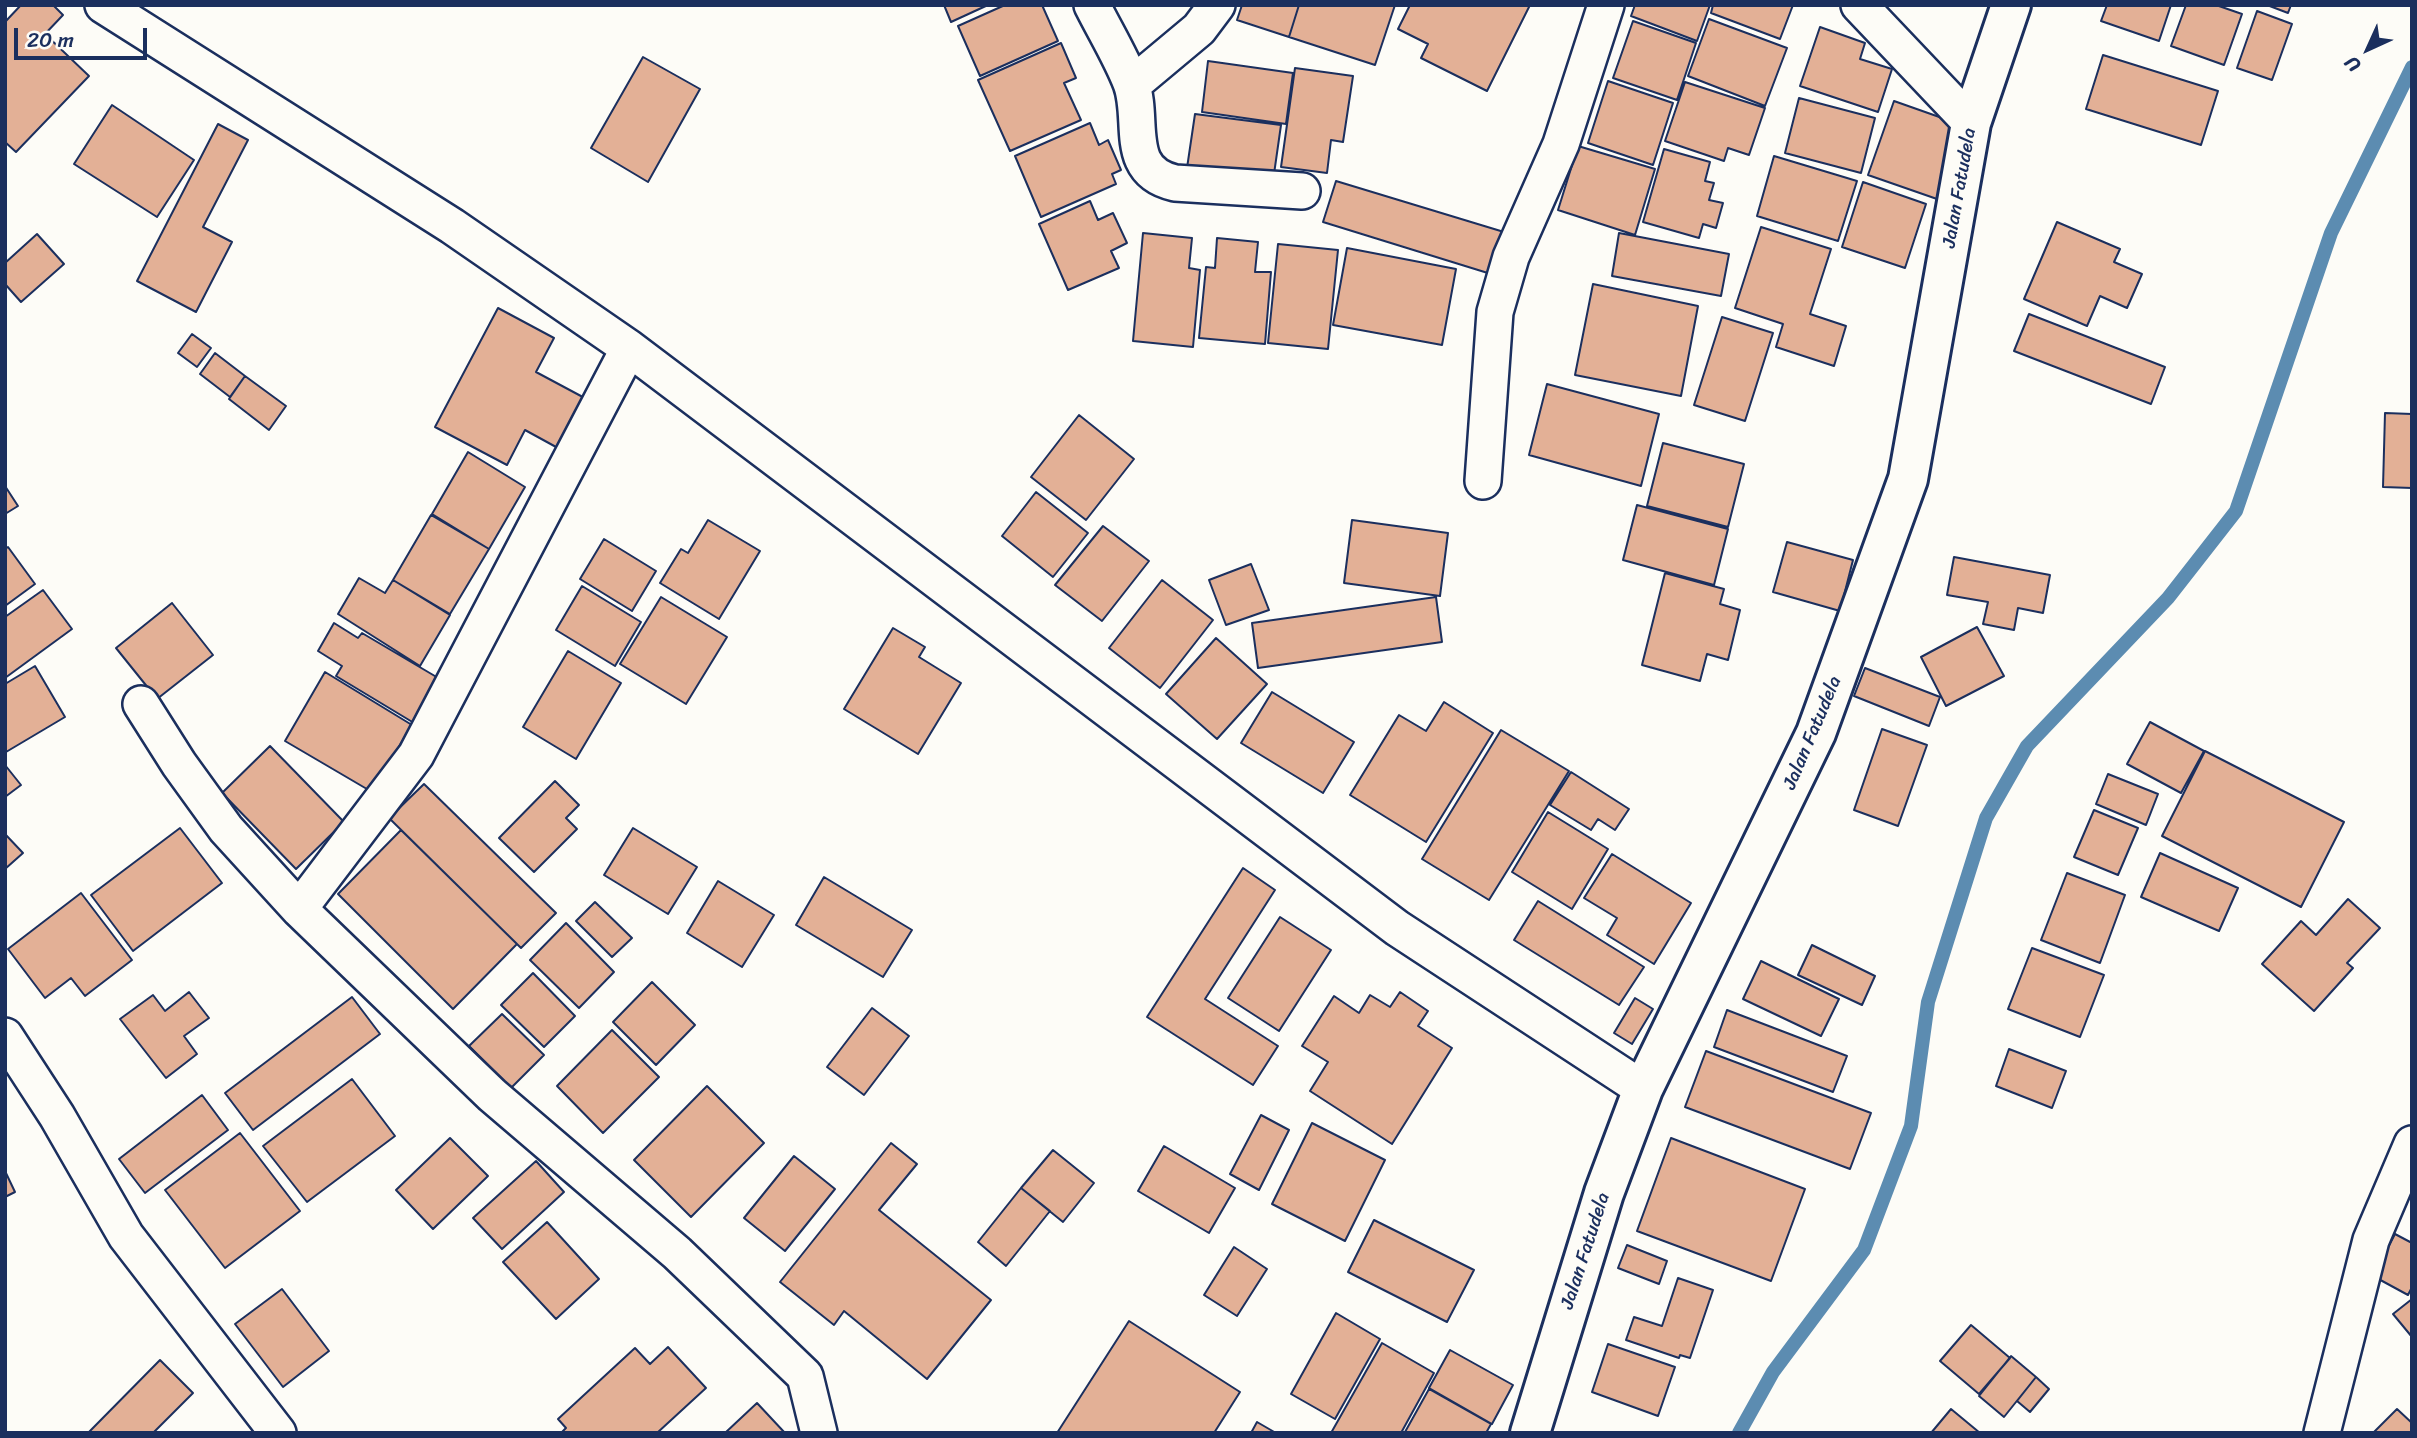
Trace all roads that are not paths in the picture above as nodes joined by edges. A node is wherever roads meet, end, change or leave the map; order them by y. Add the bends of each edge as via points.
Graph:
1 (103, 5) edge
2 (1092, 5) edge
3 (1217, 5) edge
4 (1606, 5) edge
5 (1858, 5) edge
6 (2011, 5) edge
7 (1132, 85) junction
8 (1971, 124) junction
9 (1302, 191) dead end
10 (629, 348) junction
11 (1483, 481) dead end
12 (141, 704) dead end
13 (299, 909) junction
14 (5, 1036) edge
15 (1643, 1089) junction
16 (2412, 1144) edge
17 (278, 1433) edge
18 (819, 1433) edge
19 (1530, 1433) edge
20 (2322, 1433) edge

1 - 10 street via 453,226
2 - 7 street
3 - 7 street via 1199,29
4 - 11 street via 1561,144 1511,257 1496,312
5 - 8 street
6 - 8 street, Jalan Fatudela
7 - 9 street via 1139,148 1150,173 1159,179
8 - 15 street, Jalan Fatudela via 1908,479 1816,733
10 - 13 street via 416,755
10 - 15 street via 1397,928
12 - 13 street via 226,829
13 - 18 street via 492,1095 677,1253 805,1376
14 - 17 street via 126,1236
15 - 19 street, Jalan Fatudela via 1600,1206
16 - 20 street via 2371,1240

